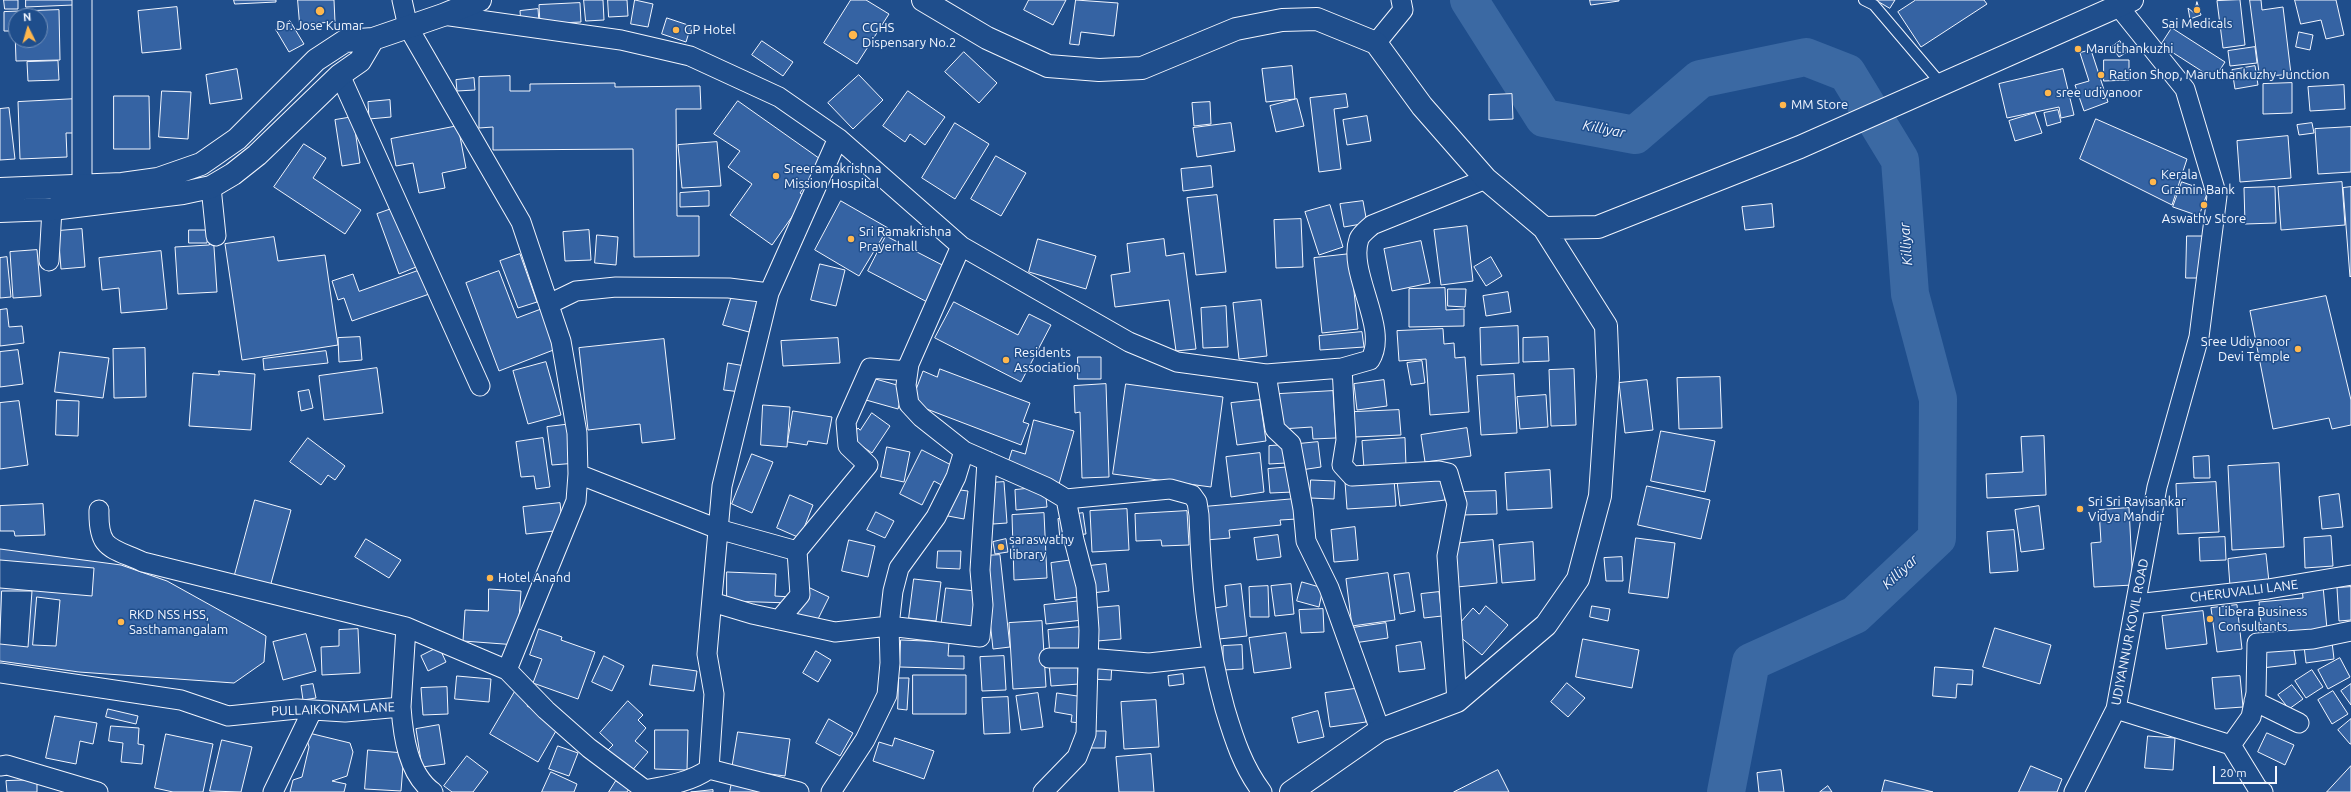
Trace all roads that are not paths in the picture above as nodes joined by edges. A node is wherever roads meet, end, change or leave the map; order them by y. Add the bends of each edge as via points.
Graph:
1 (82, 0) edge
2 (402, 0) edge
3 (480, 0) edge
4 (924, 0) edge
5 (1400, 0) edge
6 (1864, 0) edge
7 (2125, 3) edge
8 (444, 15) junction
9 (408, 27) junction
10 (373, 39) junction
11 (1376, 43) junction
12 (340, 75) junction
13 (1938, 88) junction
14 (838, 138) junction
15 (1486, 179) junction
16 (82, 186) junction
17 (211, 187) junction
18 (0, 189) edge
19 (52, 209) junction
20 (0, 211) edge
21 (1544, 228) junction
22 (216, 236) dead end
23 (962, 246) junction
24 (49, 261) dead end
25 (769, 293) junction
26 (550, 304) junction
27 (1342, 368) junction
28 (908, 371) junction
29 (1266, 374) junction
30 (480, 386) dead end
31 (964, 451) junction
32 (987, 461) junction
33 (578, 474) junction
34 (1066, 499) junction
35 (99, 510) dead end
36 (718, 530) junction
37 (797, 551) junction
38 (2351, 575) edge
39 (712, 602) junction
40 (2136, 604) junction
41 (779, 620) junction
42 (889, 626) junction
43 (406, 627) junction
44 (2351, 631) edge
45 (1212, 656) junction
46 (1049, 658) dead end
47 (1088, 658) junction
48 (507, 670) junction
49 (0, 673) edge
50 (1457, 701) junction
51 (2254, 701) junction
52 (401, 707) junction
53 (2116, 709) junction
54 (312, 711) junction
55 (2299, 723) dead end
56 (1380, 730) junction
57 (2231, 745) junction
58 (0, 766) edge
59 (709, 769) junction
60 (644, 791) edge
61 (98, 792) edge
62 (274, 792) edge
63 (433, 792) edge
64 (799, 792) edge
65 (832, 792) edge
66 (1043, 792) edge
67 (1262, 792) edge
68 (1291, 792) edge
69 (2074, 792) edge
70 (2263, 792) edge

1 - 16 street
2 - 9 street
3 - 8 main road
4 - 11 main road via 987,38 1048,66 1099,70 1142,68 1236,29 1282,20 1317,19
5 - 11 street via 1403,10
6 - 13 lane via 1874,5
7 - 13 main road
7 - 40 street, UDIYANNUR KOVIL ROAD via 2185,89 2217,196 2199,337 2157,487
8 - 9 main road
8 - 14 street via 621,40 690,56 779,97
9 - 10 main road
9 - 26 street via 521,222
10 - 12 main road via 360,61
10 - 16 main road via 345,41 316,60 237,140 201,164 158,179
11 - 15 main road via 1422,106
12 - 17 main road via 257,155
12 - 30 street
13 - 21 main road via 1800,148 1598,227
14 - 23 street
14 - 25 street
15 - 21 main road
15 - 27 street via 1372,226 1359,237 1355,254 1374,326 1375,352 1370,360
16 - 18 main road
17 - 19 main road
17 - 22 street
19 - 20 main road
19 - 24 street
21 - 50 main road via 1606,326 1608,377 1600,496 1578,580 1546,625
23 - 28 street
23 - 29 street via 1136,345 1177,362
25 - 26 street via 729,288 616,287 576,291
25 - 36 street via 722,486
26 - 33 street via 568,378 577,433
27 - 29 street
27 - 50 street via 1346,440 1342,465 1346,471 1352,476 1439,471 1448,474 1457,504 1447,556
28 - 31 street via 906,385 910,404 921,417
28 - 37 street via 870,368 846,422 848,446 868,465
29 - 56 street via 1275,429 1291,444 1306,541 1330,588
31 - 32 street
31 - 42 street via 956,477 936,517 899,568 892,591
32 - 34 street via 1046,487
32 - 42 street via 980,570 983,604 980,637
33 - 36 street
33 - 48 street via 576,501
34 - 45 street via 1170,489 1192,495 1197,502 1199,515 1205,615
34 - 47 street via 1086,586
35 - 43 street via 98,531 107,546 143,562
36 - 37 street
36 - 39 street
37 - 41 street via 800,595
38 - 40 street, CHERUVALLI LANE via 2268,589
39 - 41 street
39 - 59 street via 707,654 714,694
40 - 53 street, UDIYANNUR KOVIL ROAD
41 - 42 street via 834,632
42 - 65 street via 890,664 887,695 865,740
43 - 48 street
43 - 52 street, PULLAIKONAM LANE
44 - 51 street via 2313,638 2257,643
45 - 47 street via 1150,663
45 - 67 street via 1233,735 1248,774
46 - 47 street
47 - 66 street via 1086,734 1077,757
48 - 60 street via 546,710 589,748
49 - 54 street, PULLAIKONAM LANE via 181,700 228,716 297,709
50 - 56 main road
51 - 55 street
51 - 57 street via 2251,717
52 - 54 street, PULLAIKONAM LANE via 346,712
52 - 63 street via 402,730 407,751 424,785
53 - 57 street
53 - 69 street, UDIYANNUR KOVIL ROAD
54 - 62 street
56 - 68 main road
57 - 70 street
58 - 61 street via 7,764
59 - 60 street via 694,778
59 - 64 street

